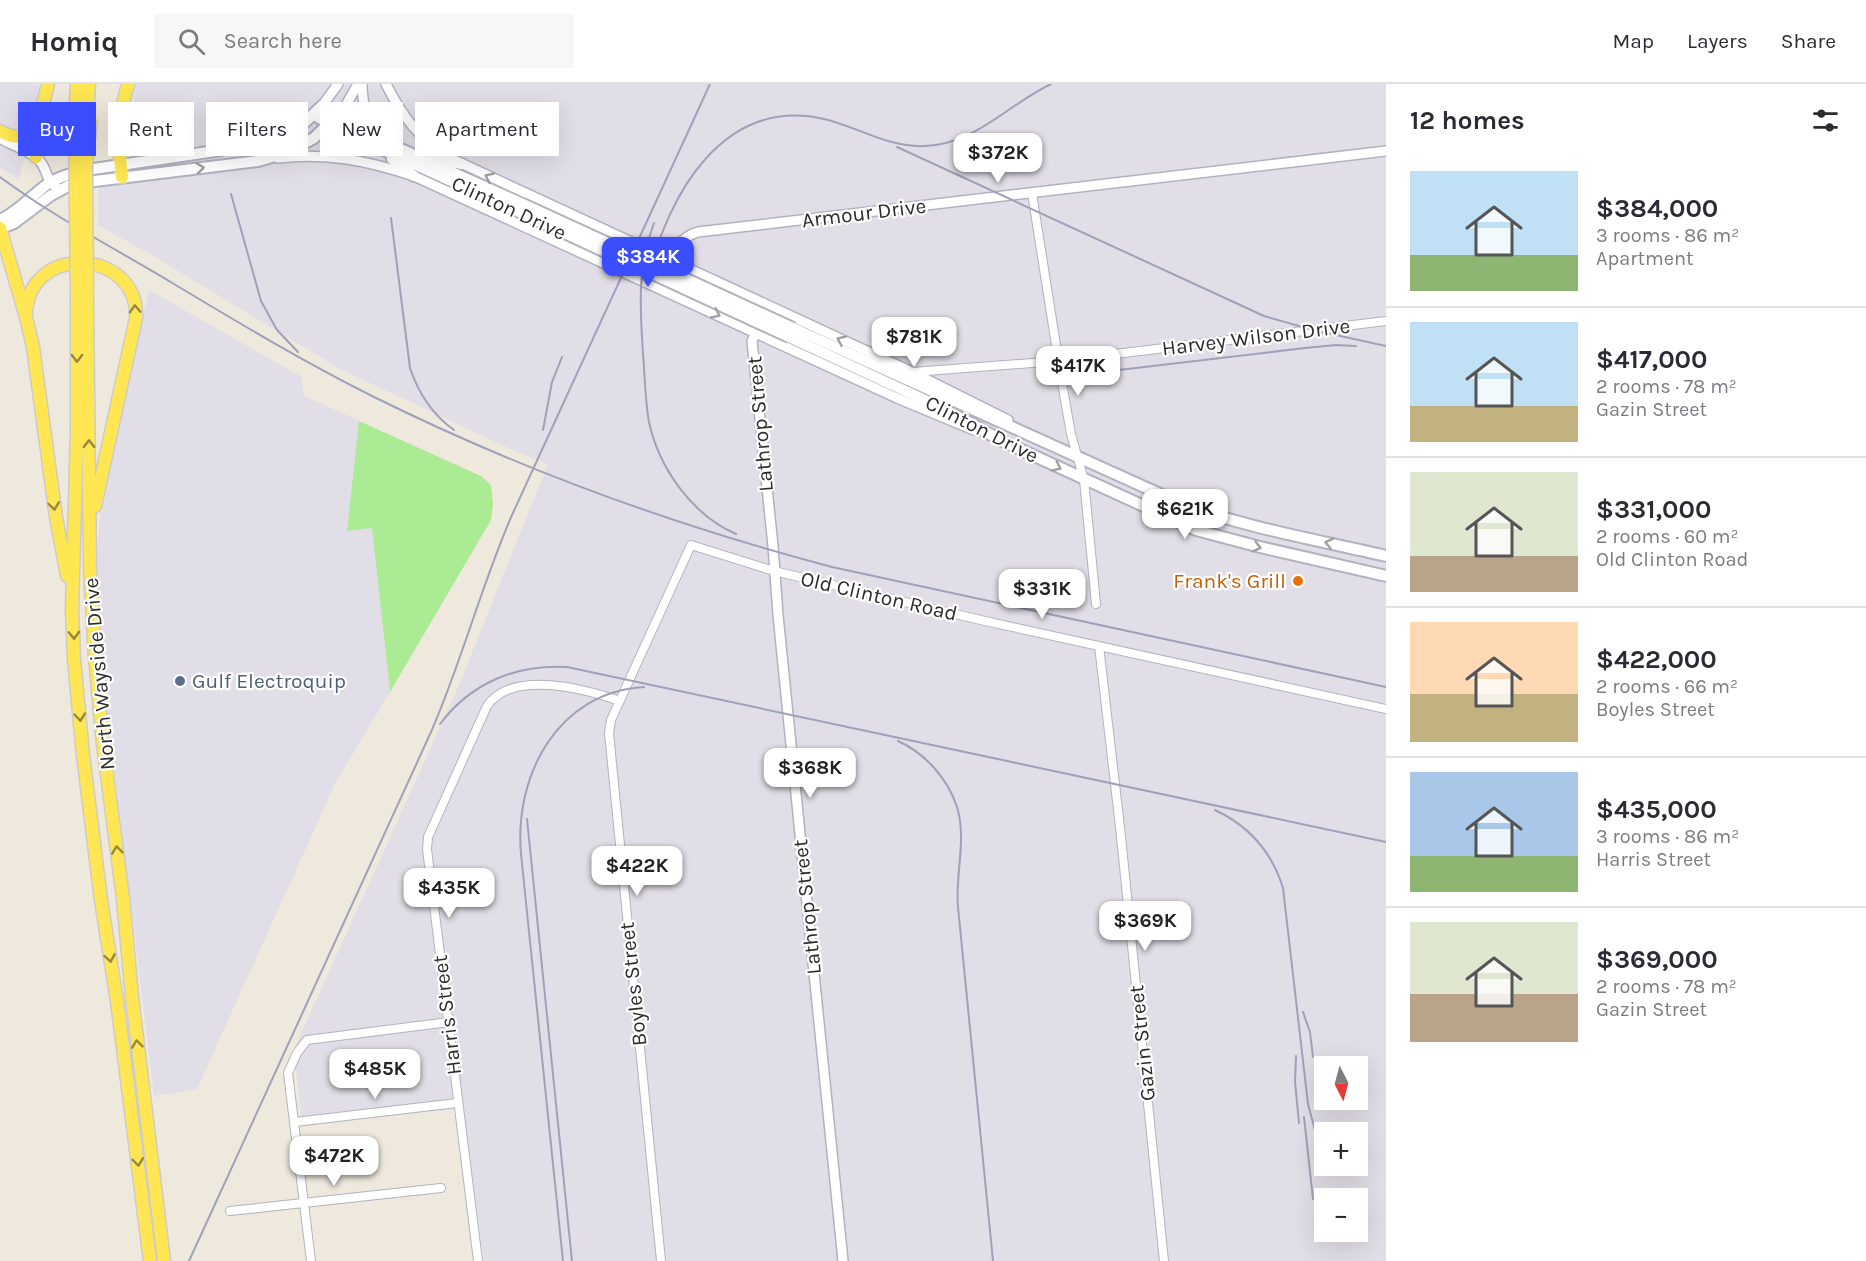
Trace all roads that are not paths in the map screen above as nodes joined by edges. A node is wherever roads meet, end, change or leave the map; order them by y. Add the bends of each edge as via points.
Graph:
1 (48, 84) edge
2 (77, 84) edge
3 (88, 84) edge
4 (97, 84) edge
5 (128, 84) edge
6 (338, 84) edge
7 (360, 84) edge
8 (386, 84) edge
9 (43, 102) edge
10 (81, 102) edge
11 (86, 102) edge
12 (90, 102) edge
13 (348, 102) edge
14 (363, 102) edge
15 (318, 110) joint
16 (308, 119) edge
17 (0, 131) edge
18 (320, 131) edge
19 (18, 136) edge
20 (0, 138) edge
21 (403, 149) edge
22 (403, 150) edge
23 (1386, 151) edge
24 (206, 152) edge
25 (84, 156) edge
26 (86, 156) edge
27 (243, 156) edge
28 (386, 156) edge
29 (398, 156) edge
30 (36, 158) joint
31 (258, 161) junction
32 (140, 162) junction
33 (243, 162) junction
34 (462, 164) junction
35 (121, 171) junction
36 (141, 175) junction
37 (414, 176) junction
38 (50, 183) junction
39 (60, 190) junction
40 (1032, 193) junction
41 (521, 208) junction
42 (0, 220) edge
43 (0, 229) edge
44 (672, 262) junction
45 (660, 288) junction
46 (82, 300) junction
47 (768, 306) junction
48 (26, 317) junction
49 (1386, 321) edge
50 (756, 332) junction
51 (791, 333) junction
52 (1058, 361) junction
53 (912, 372) junction
54 (1024, 431) junction
55 (1004, 442) junction
56 (1077, 455) junction
57 (1084, 480) junction
58 (1306, 538) junction
59 (90, 543) junction
60 (691, 545) joint
61 (1386, 556) edge
62 (1302, 557) junction
63 (774, 572) junction
64 (1386, 576) edge
65 (1096, 604) dead end
66 (72, 610) junction
67 (1099, 646) junction
68 (620, 701) junction
69 (1386, 709) edge
70 (449, 1022) junction
71 (457, 1102) junction
72 (295, 1122) junction
73 (441, 1188) dead end
74 (304, 1203) junction
75 (230, 1211) dead end
76 (150, 1261) edge
77 (164, 1261) edge
78 (311, 1261) edge
79 (478, 1261) edge
80 (661, 1261) edge
81 (843, 1261) edge
82 (1164, 1261) edge

1 - 9 main road
2 - 10 main road, North Wayside Drive
3 - 11 main road
4 - 12 main road, North Wayside Drive
5 - 35 main road via 120,126
6 - 15 street
7 - 13 street
7 - 14 street
8 - 34 street via 416,132
15 - 16 main road
17 - 19 main road
18 - 31 main road via 301,146
20 - 30 street
21 - 34 main road
22 - 41 main road, Clinton Drive
23 - 40 street, Armour Drive
24 - 32 main road
25 - 46 main road, North Wayside Drive, bridge
26 - 46 main road, North Wayside Drive, bridge
27 - 33 main road
28 - 37 main road
29 - 41 main road, Clinton Drive
30 - 38 street
31 - 33 main road
31 - 37 street via 294,156 344,158
32 - 35 main road
32 - 36 main road
36 -> 33 main road
44 -> 34 street
35 - 36 main road
35 - 38 main road via 80,171
35 - 39 main road
37 - 45 street
38 - 39 street
38 - 42 main road
39 - 43 main road
40 - 44 street, Armour Drive via 698,232 681,240
40 - 52 street
41 - 51 main road, Clinton Drive, bridge
43 - 48 main road
44 - 45 street, Armour Drive
44 - 47 street
45 -> 50 street
59 -> 46 main road, North Wayside Drive
46 -> 66 main road, North Wayside Drive
47 - 50 street, Lathrop Street
53 -> 47 street
59 -> 48 main road via 135,324 136,302 124,281 110,270 84,264 66,266 46,272 35,283
48 -> 66 main road
49 - 52 street, Harvey Wilson Drive
50 - 55 street via 897,398
50 - 63 street, Lathrop Street via 752,341
51 - 54 main road, Clinton Drive
51 - 55 main road, Clinton Drive
52 - 53 street, Harvey Wilson Drive
52 - 56 street
53 - 54 street
54 - 56 main road, Clinton Drive
55 -> 57 main road, Clinton Drive
56 - 57 street
56 - 58 main road, Clinton Drive via 1182,504
57 -> 62 main road, Clinton Drive via 1196,530
57 - 65 street
61 -> 58 main road, Clinton Drive
58 - 62 main road
77 -> 59 main road, North Wayside Drive via 98,693
60 - 63 street, Old Clinton Road
60 - 68 street, Boyles Street
62 - 64 main road, Clinton Drive
63 - 67 street, Old Clinton Road
63 - 81 street, Lathrop Street
66 -> 76 main road, North Wayside Drive via 83,755
67 - 69 street, Old Clinton Road
67 - 82 street, Gazin Street
68 - 70 street, Harris Street via 578,688 547,685 509,690 495,696 487,706 428,837
68 - 80 street, Boyles Street via 611,720 609,740
70 - 71 street, Harris Street
70 - 72 street via 308,1040 288,1073
71 - 72 street
71 - 79 street, Harris Street
72 - 74 street
73 - 74 street
74 - 75 street
74 - 78 street

